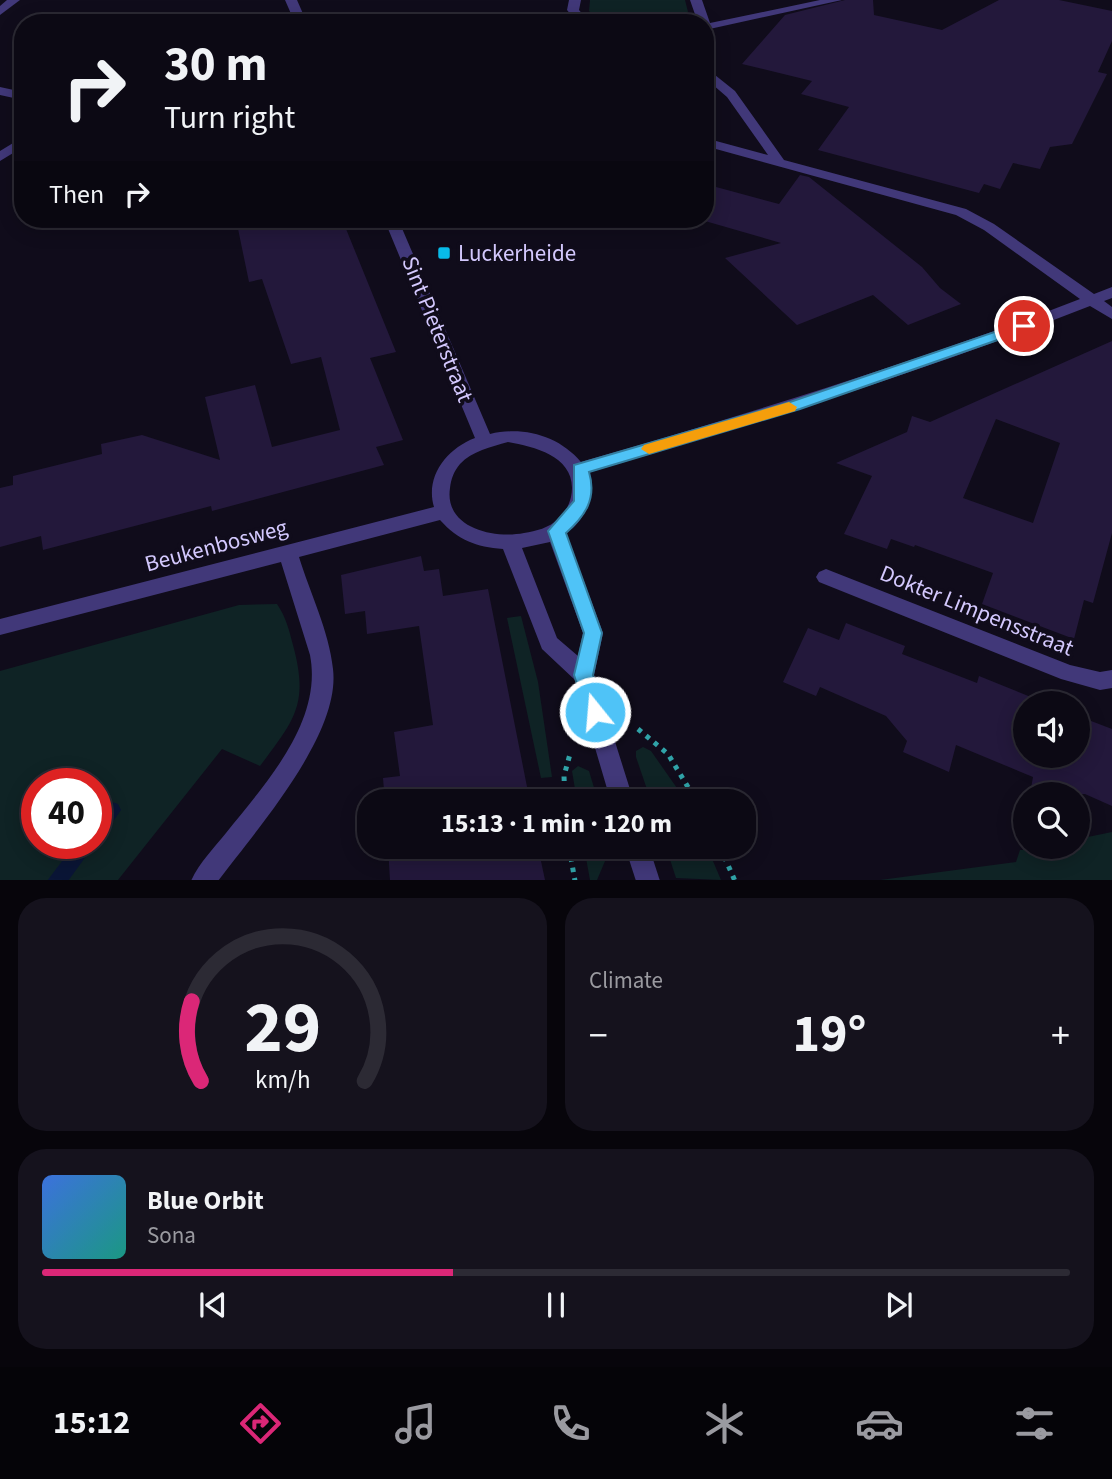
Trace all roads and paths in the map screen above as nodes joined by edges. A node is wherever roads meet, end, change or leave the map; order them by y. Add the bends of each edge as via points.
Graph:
1 (14, 0) edge
2 (836, 0) edge
3 (0, 12) edge
4 (714, 23) edge
5 (714, 79) edge
6 (714, 145) edge
7 (780, 163) junction
8 (395, 228) edge
9 (1112, 292) edge
10 (1091, 299) junction
11 (1112, 314) edge
12 (484, 440) junction
13 (580, 469) junction
14 (444, 512) junction
15 (556, 531) junction
16 (510, 543) junction
17 (288, 551) junction
18 (827, 577) dead end
19 (0, 627) edge
20 (1112, 679) edge
21 (586, 682) junction
22 (619, 789) edge
23 (689, 789) edge
24 (571, 859) edge
25 (641, 859) edge
26 (725, 859) edge
27 (203, 880) edge
28 (575, 880) edge
29 (648, 880) edge
30 (735, 880) edge

1 - 3 street
2 - 4 street
5 - 7 street via 731,94
6 - 7 street
7 - 10 street via 961,212
8 - 12 street, Sint Pieterstraat
9 - 10 street
10 - 11 street
10 - 13 street via 979,344 795,406
12 - 13 street via 533,438 569,455
12 - 14 street via 464,449 444,471 439,498
13 - 15 street via 582,501 575,515
14 - 16 street via 470,534
14 - 17 street, Beukenbosweg
15 - 16 street
15 - 21 street via 593,633
16 - 21 street via 549,643
17 - 19 street, Beukenbosweg
17 - 27 street via 323,671 318,715 293,758
18 - 20 street, Dokter Limpensstraat via 1068,674
21 - 22 street
21 - 23 path via 668,754
24 - 28 path
25 - 29 street
26 - 30 path

